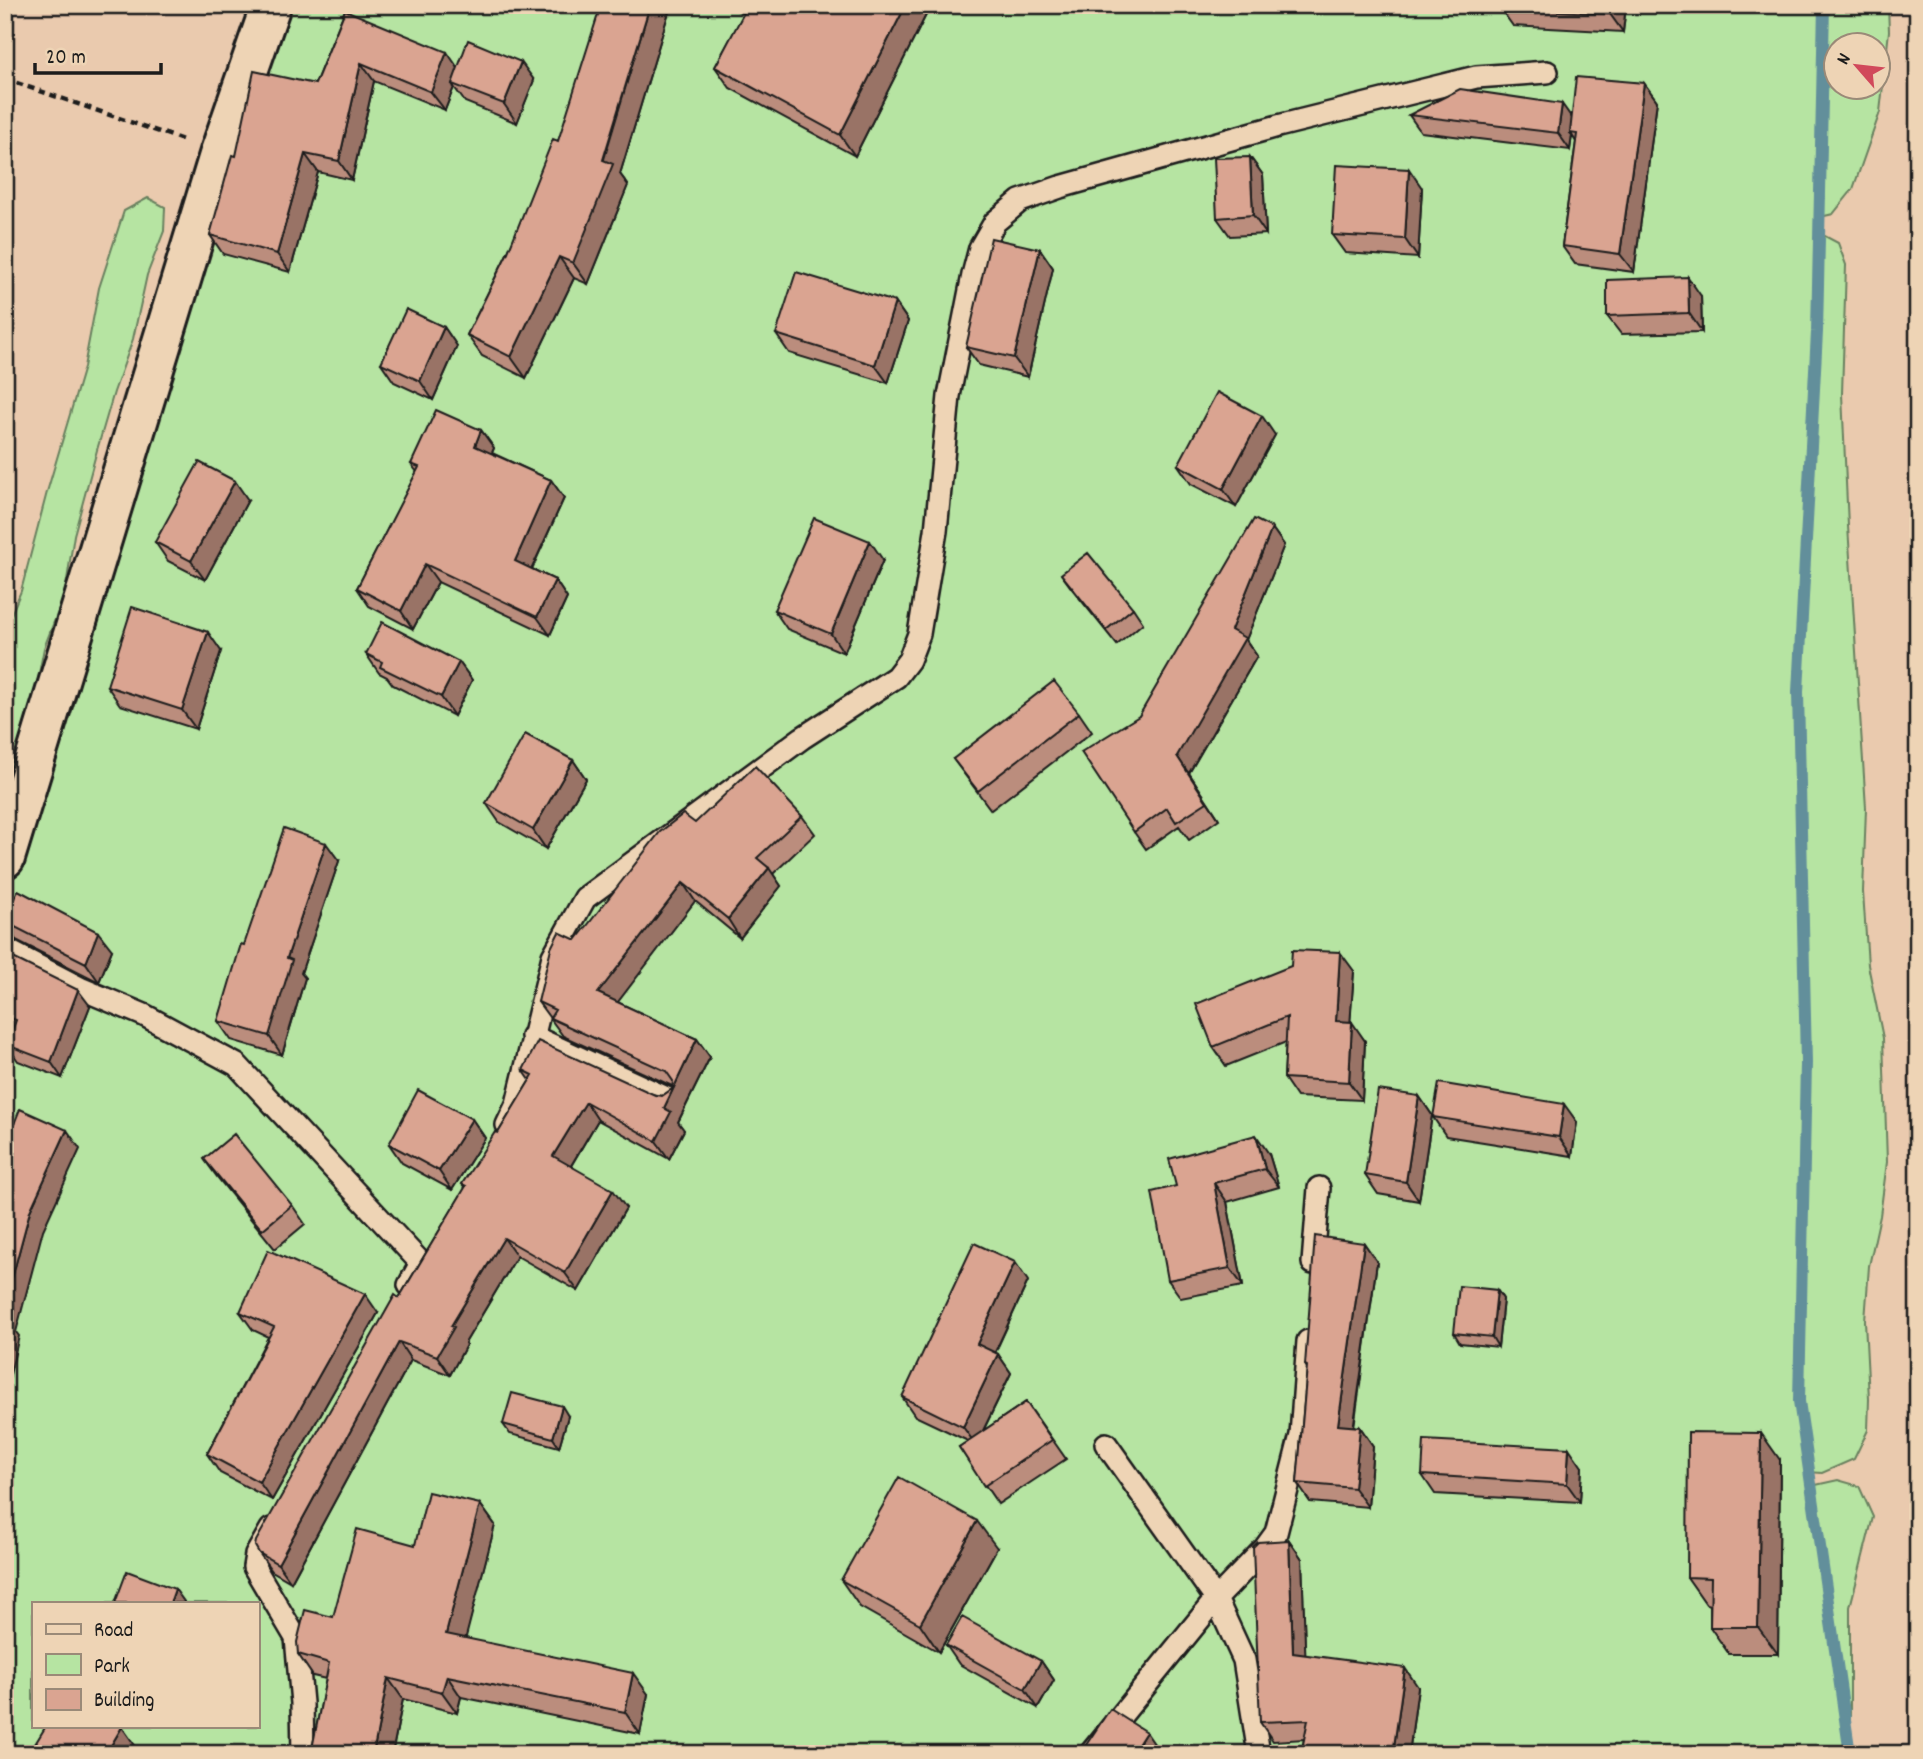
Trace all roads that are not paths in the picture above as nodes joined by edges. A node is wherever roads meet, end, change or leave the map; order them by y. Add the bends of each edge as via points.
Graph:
1 (271, 5) edge
2 (1547, 72) dead end
3 (5, 858) edge
4 (5, 950) edge
5 (532, 1036) junction
6 (673, 1101) edge
7 (494, 1149) edge
8 (1319, 1188) dead end
9 (436, 1240) edge
10 (421, 1263) junction
11 (1312, 1283) edge
12 (401, 1299) edge
13 (1309, 1324) edge
14 (1106, 1444) dead end
15 (282, 1509) edge
16 (1216, 1599) junction
17 (303, 1754) edge
18 (1090, 1754) edge
19 (1259, 1754) edge

1 - 3 main road via 220,152
2 - 5 lane via 1476,77 1278,126 1060,187 1020,201 995,222 972,275 949,396 932,557 919,634 909,660 896,677 803,738 585,898 553,956
4 - 10 lane via 237,1065
5 - 6 lane
5 - 7 lane via 517,1104
8 - 11 lane
9 - 10 lane
10 - 12 lane
13 - 16 lane via 1301,1435 1276,1533
14 - 16 lane
15 - 17 lane via 254,1567 296,1638
16 - 18 lane
16 - 19 lane via 1244,1660

